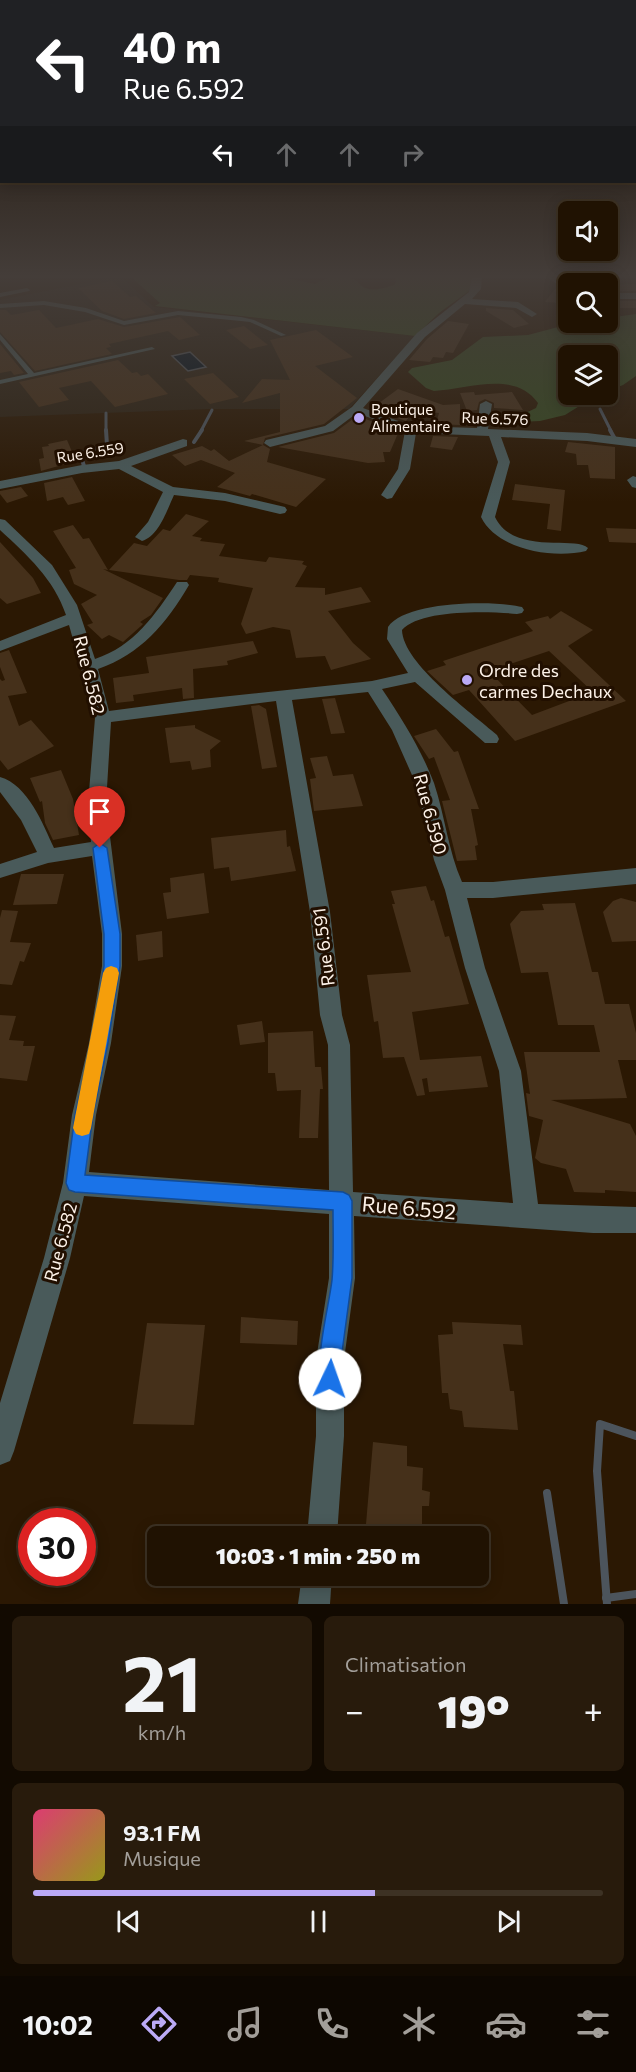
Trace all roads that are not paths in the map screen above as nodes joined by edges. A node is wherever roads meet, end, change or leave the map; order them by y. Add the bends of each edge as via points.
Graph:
1 (13, 352) edge
2 (139, 352) edge
3 (407, 352) edge
4 (32, 375) junction
5 (0, 382) edge
6 (486, 404) dead end
7 (356, 409) junction
8 (411, 429) junction
9 (488, 434) junction
10 (270, 442) dead end
11 (183, 443) dead end
12 (636, 443) edge
13 (121, 465) junction
14 (12, 467) dead end
15 (2, 484) edge
16 (170, 490) junction
17 (387, 495) dead end
18 (280, 510) dead end
19 (0, 523) edge
20 (142, 537) dead end
21 (581, 548) dead end
22 (182, 585) dead end
23 (517, 610) dead end
24 (75, 617) junction
25 (0, 646) edge
26 (88, 668) junction
27 (418, 676) junction
28 (372, 686) junction
29 (283, 695) junction
30 (103, 718) junction
31 (491, 739) dead end
32 (0, 783) edge
33 (100, 848) junction
34 (48, 856) junction
35 (0, 870) edge
36 (636, 876) edge
37 (455, 890) junction
38 (75, 1183) junction
39 (343, 1201) junction
40 (527, 1215) junction
41 (636, 1220) edge
42 (0, 1451) edge
43 (323, 1526) edge
44 (316, 1586) edge
45 (314, 1604) edge

1 - 4 lane
2 - 4 lane
3 - 7 street
4 - 5 lane
6 - 9 street
7 - 8 street, Rue 6.576
7 - 10 street via 329,429
8 - 9 street, Rue 6.576
8 - 17 street via 404,469
9 - 12 street, Rue 6.576 via 587,437
9 - 21 street via 501,449 504,462 488,517 490,525 507,535 548,548
11 - 13 street, Rue 6.559
13 - 15 street, Rue 6.559
13 - 16 street
14 - 15 street
16 - 18 street
16 - 20 street via 154,523
19 - 24 street, Rue 6.582 via 45,565
22 - 26 street via 166,613 142,639 123,653
23 - 27 street via 466,608 396,625 394,639
24 - 25 street
24 - 26 street, Rue 6.582
26 - 30 street, Rue 6.582
27 - 28 street
27 - 31 street
28 - 29 street
28 - 37 street, Rue 6.590 via 418,765
29 - 30 street
29 - 39 street, Rue 6.591 via 320,912 331,1015 339,1045
30 - 33 street, Rue 6.582 via 97,804
32 - 34 street via 21,806
33 - 34 street
33 - 38 street, Rue 6.582 via 112,934 112,966
34 - 35 street
36 - 37 street
37 - 40 street, Rue 6.590 via 475,968 510,1071
38 - 39 street, Rue 6.592
38 - 42 street, Rue 6.582
39 - 40 street, Rue 6.592
39 - 43 street, Rue 6.591 via 342,1278 330,1360 330,1436
40 - 41 street, Rue 6.592
44 - 45 street

